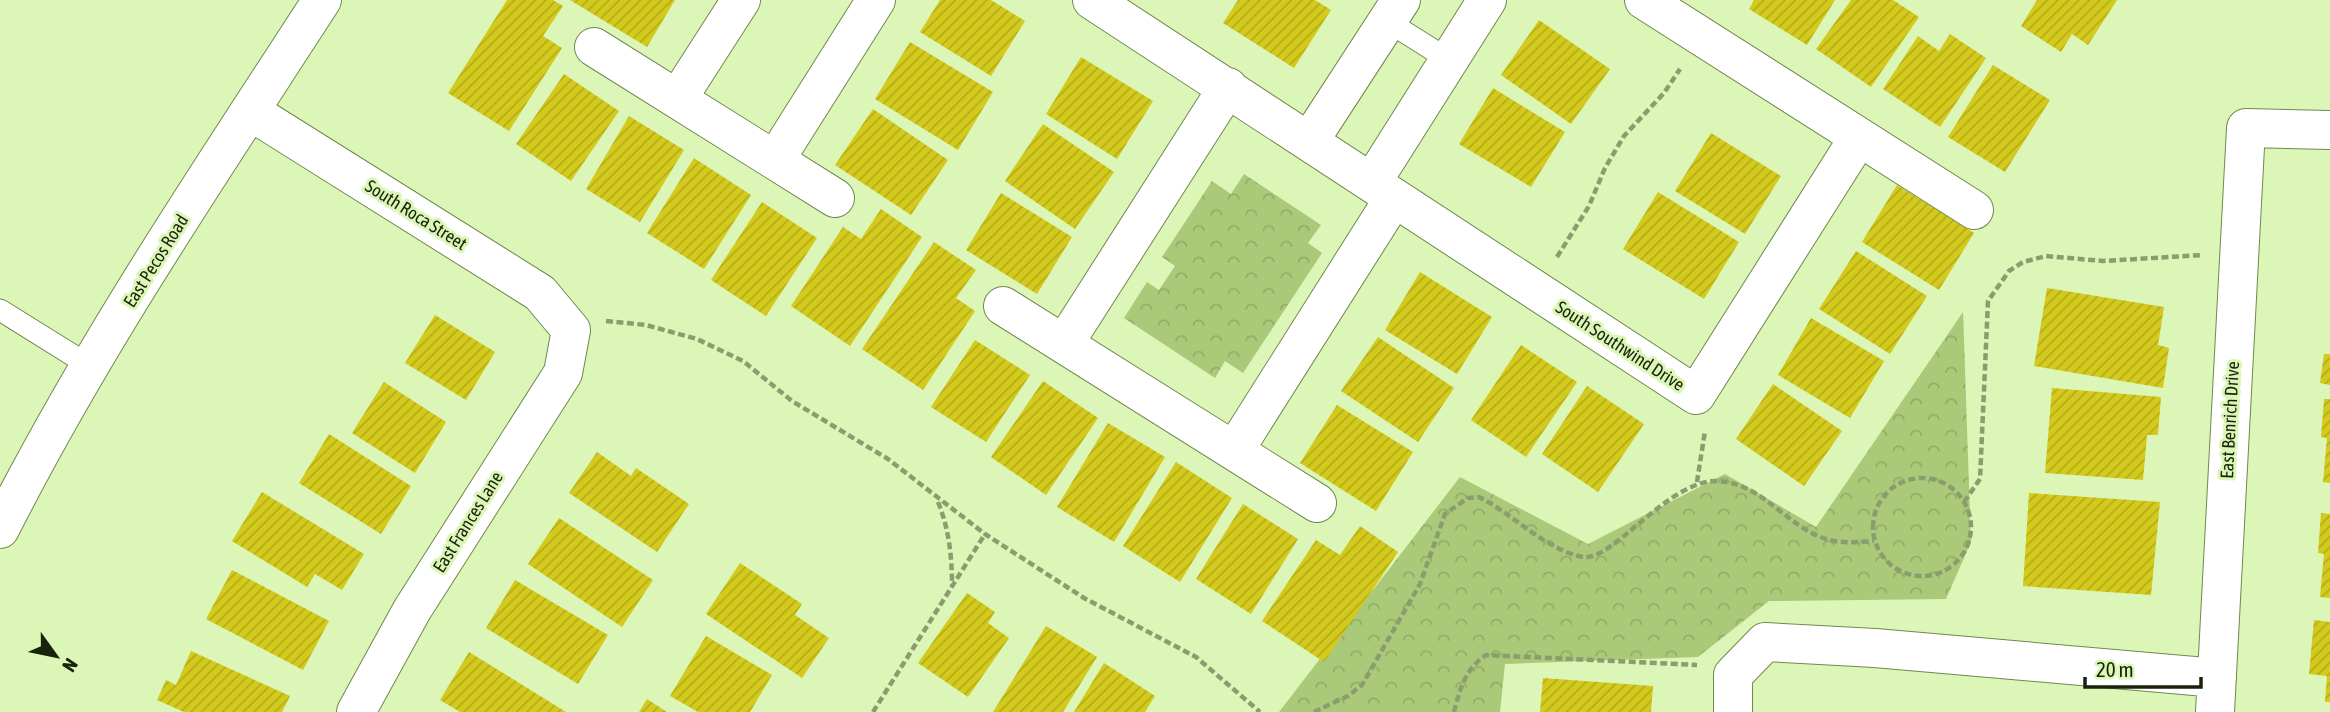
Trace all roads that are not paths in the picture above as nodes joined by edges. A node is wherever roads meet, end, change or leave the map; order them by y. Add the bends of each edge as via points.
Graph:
1 (321, 0) edge
2 (741, 0) edge
3 (876, 0) edge
4 (1092, 0) edge
5 (1487, 0) edge
6 (1644, 0) edge
7 (1133, 11) edge
8 (1394, 11) edge
9 (594, 47) dead end
10 (1449, 60) junction
11 (1228, 87) junction
12 (678, 99) junction
13 (250, 111) junction
14 (2330, 130) edge
15 (1859, 137) junction
16 (1310, 140) junction
17 (775, 160) junction
18 (1383, 190) junction
19 (835, 198) dead end
20 (1974, 210) dead end
21 (1003, 306) dead end
22 (0, 310) edge
23 (571, 330) joint
24 (1064, 344) junction
25 (90, 366) junction
26 (1234, 451) junction
27 (1317, 503) dead end
28 (0, 528) edge
29 (2216, 695) edge
30 (356, 712) edge
31 (1733, 712) edge

1 - 13 street, East Pecos Road
2 - 12 street
3 - 17 street
4 - 7 street, South Southwind Drive
5 - 10 street
6 - 15 street
7 - 11 street, South Southwind Drive
8 - 10 lane
8 - 16 street
9 - 12 street
10 - 18 street
11 - 16 street, South Southwind Drive
11 - 24 street
12 - 17 street
13 - 23 street, South Roca Street via 540,293
13 - 25 street, East Pecos Road
14 - 29 street, East Benrich Drive via 2246,128
15 - 18 street, South Southwind Drive via 1696,395
15 - 20 street
16 - 18 street, South Southwind Drive
17 - 19 street
18 - 26 street
21 - 24 street
22 - 25 lane
23 - 30 street, East Frances Lane via 563,373 412,610
24 - 26 street
25 - 28 street, East Pecos Road
26 - 27 street
29 - 31 street via 1875,648 1765,642 1717,670

